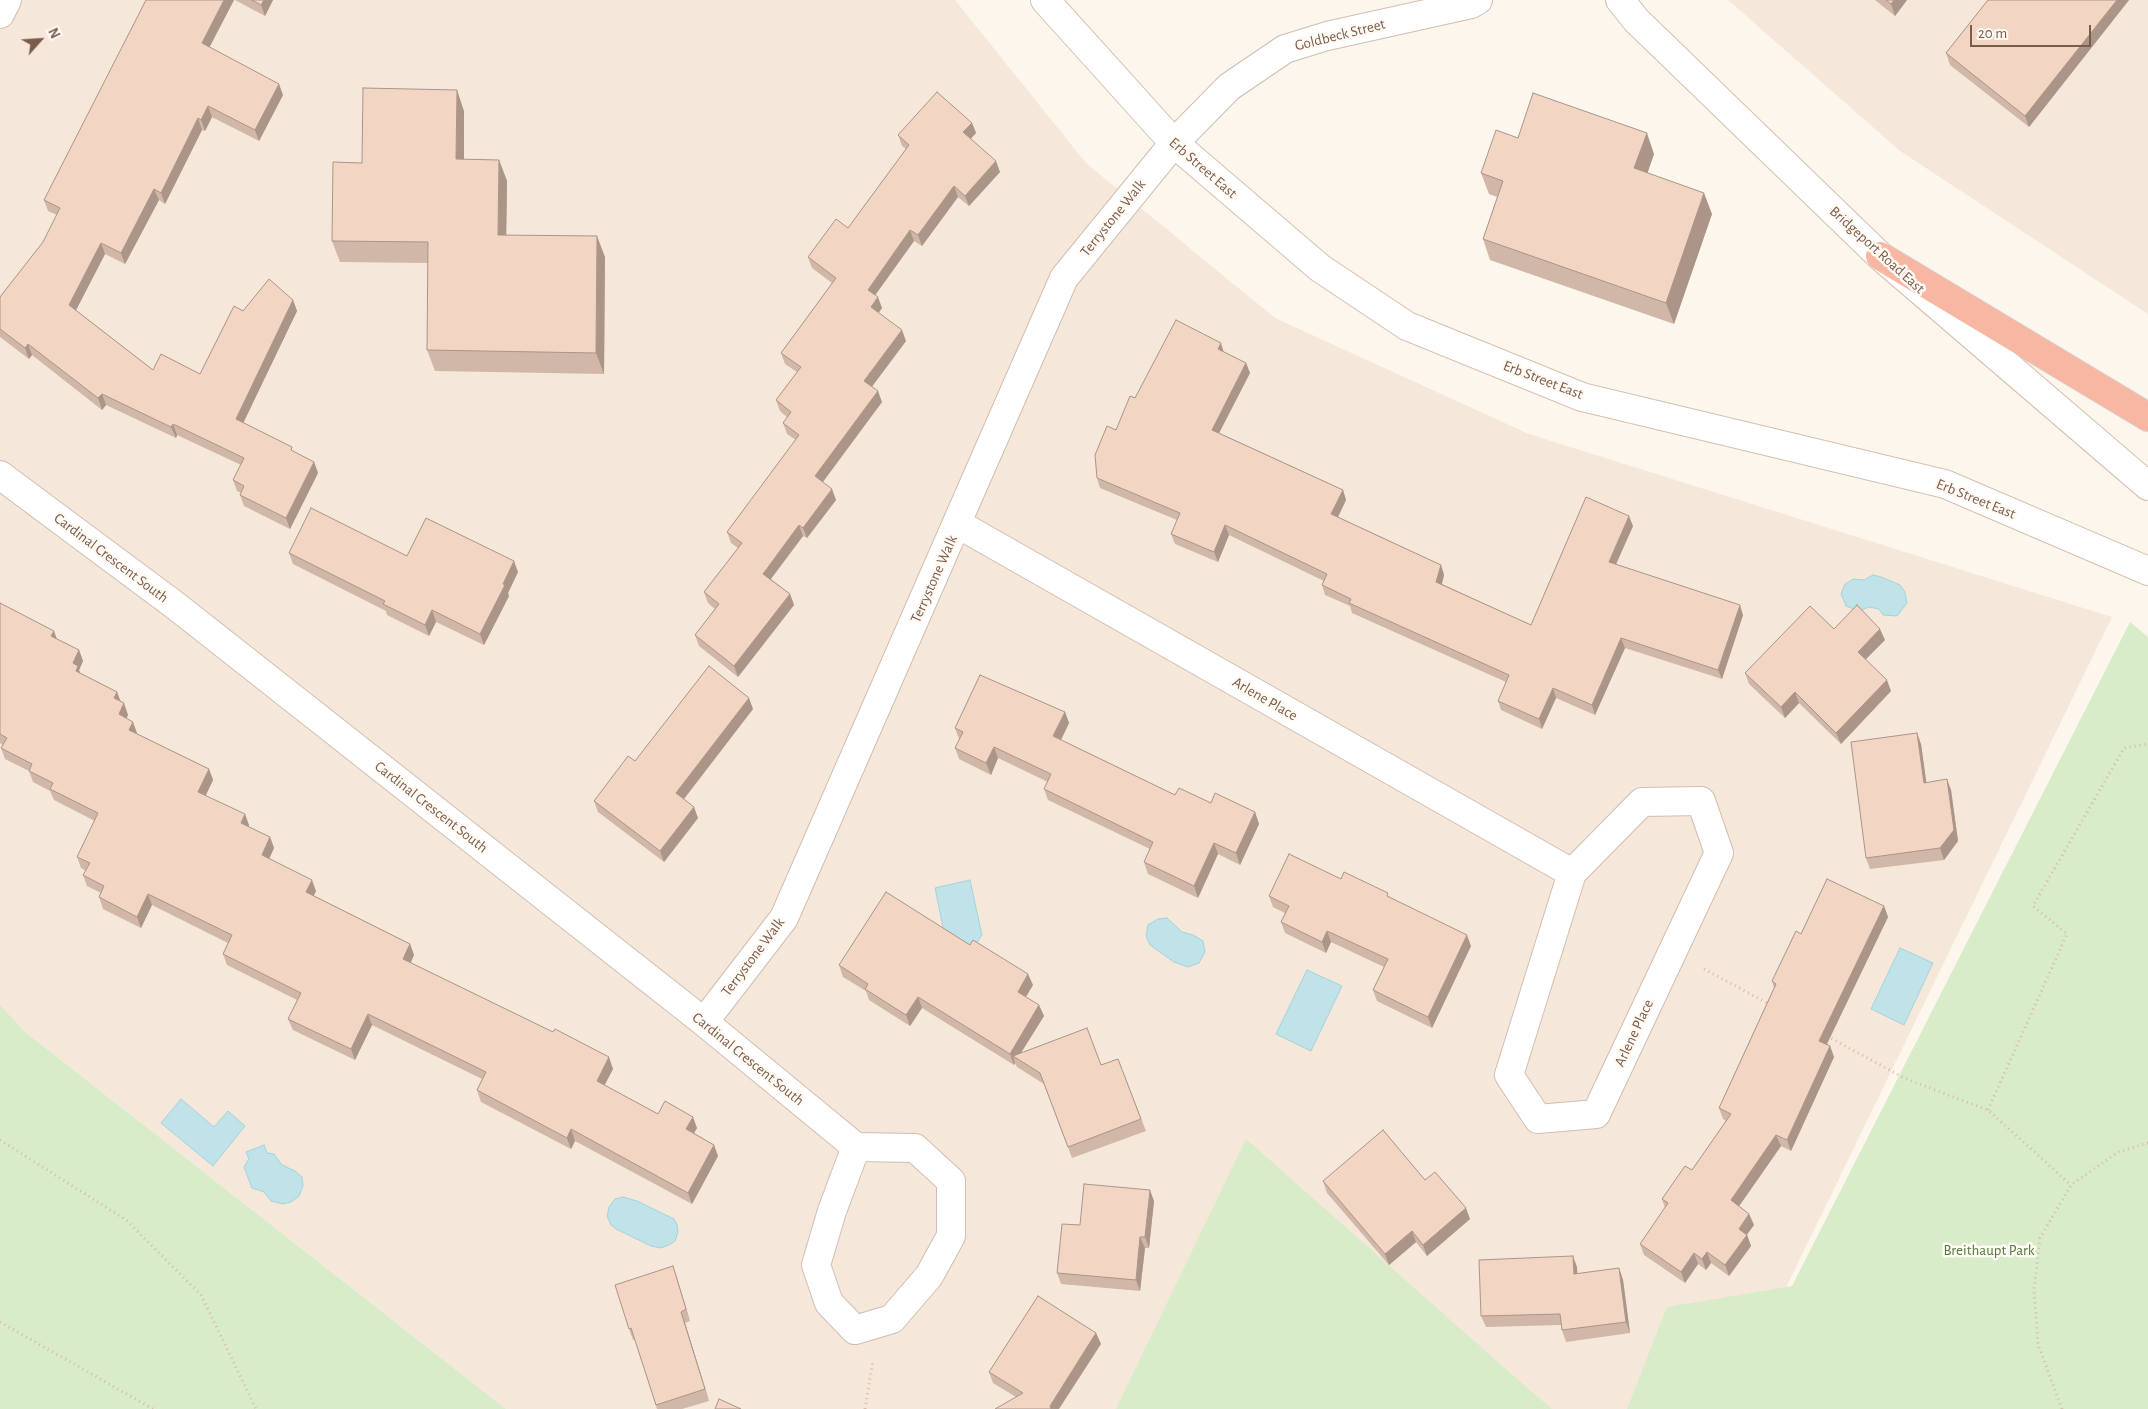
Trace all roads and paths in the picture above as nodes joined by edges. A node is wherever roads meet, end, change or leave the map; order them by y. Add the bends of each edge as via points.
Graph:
1 (7, 0) edge
2 (1045, 0) edge
3 (1478, 0) edge
4 (1620, 0) edge
5 (0, 14) edge
6 (1174, 143) junction
7 (1880, 256) junction
8 (2148, 417) edge
9 (0, 475) edge
10 (2148, 486) edge
11 (958, 524) junction
12 (2148, 571) edge
13 (2148, 744) edge
14 (1572, 873) junction
15 (1672, 953) junction
16 (1776, 1008) edge
17 (704, 1022) junction
18 (1819, 1031) edge
19 (1988, 1110) junction
20 (0, 1140) edge
21 (2148, 1143) edge
22 (856, 1146) junction
23 (2071, 1185) junction
24 (0, 1322) edge
25 (873, 1325) junction
26 (154, 1409) edge
27 (256, 1409) edge
28 (865, 1409) edge
29 (2062, 1409) edge

1 - 5 street
2 - 6 street, Erb Street East
3 - 6 street, Goldbeck Street via 1285,49 1229,87
4 - 7 street, Bridgeport Road East via 1636,20
6 - 11 street, Terrystone Walk via 1064,278
6 - 12 street, Erb Street East via 1320,268 1407,326 1582,397 1945,484
7 - 8 highway
7 - 10 street, Bridgeport Road East
9 - 17 street, Cardinal Crescent South via 176,606
11 - 14 street, Arlene Place
11 - 17 street, Terrystone Walk via 784,918
13 - 19 path via 2124,748 2033,906 2068,934
14 - 15 street, Arlene Place via 1642,802 1701,801 1719,853
14 - 15 street, Arlene Place via 1509,1075 1538,1119 1596,1114
15 - 16 path
17 - 22 street, Cardinal Crescent South
18 - 19 path via 1906,1079
19 - 23 path
20 - 27 path via 126,1220 201,1295
21 - 23 path via 2118,1152
22 - 25 street via 816,1265 829,1303 855,1330
22 - 25 street via 915,1148 951,1181 951,1236 929,1276 892,1320
23 - 29 path via 2040,1238 2034,1290 2038,1344
24 - 26 path
25 - 28 path via 873,1365

